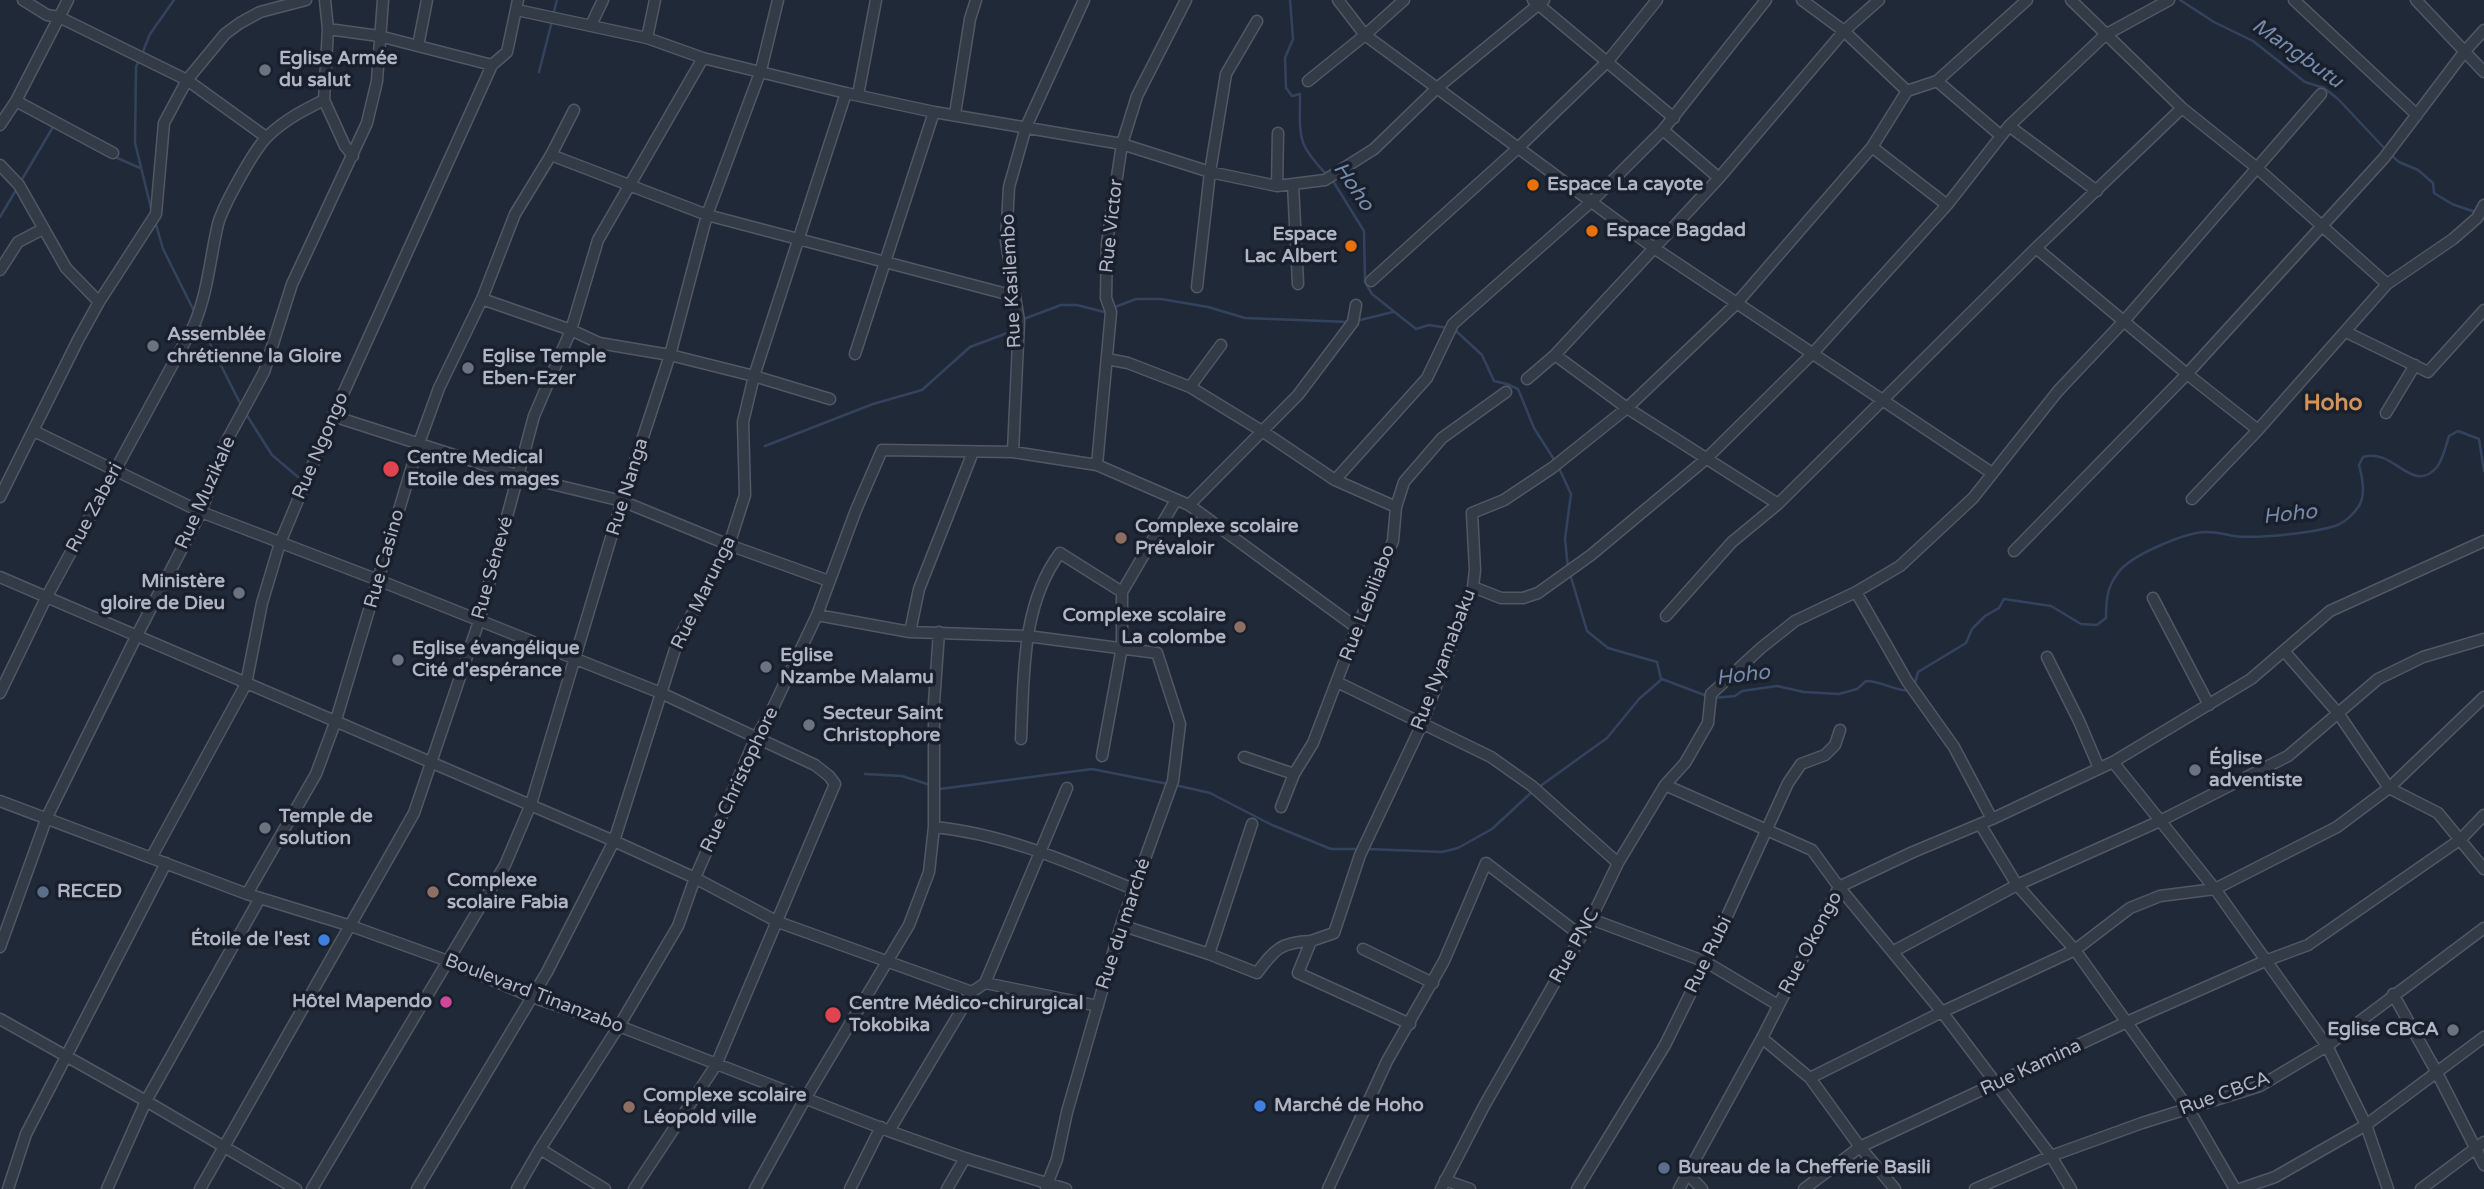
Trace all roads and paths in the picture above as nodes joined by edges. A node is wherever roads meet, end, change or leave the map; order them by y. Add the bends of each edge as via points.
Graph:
1 (23, 0) edge
2 (68, 0) edge
3 (256, 0) edge
4 (306, 0) edge
5 (325, 0) edge
6 (383, 0) edge
7 (427, 0) edge
8 (603, 0) edge
9 (655, 0) edge
10 (778, 0) edge
11 (876, 0) edge
12 (976, 0) edge
13 (1084, 0) edge
14 (1186, 0) edge
15 (1338, 0) edge
16 (1404, 0) edge
17 (1657, 0) edge
18 (1766, 0) edge
19 (1802, 0) edge
20 (1879, 0) edge
21 (2027, 0) edge
22 (2071, 0) edge
23 (2169, 0) edge
24 (2294, 0) edge
25 (2416, 0) edge
26 (1539, 2) edge
27 (517, 5) edge
28 (260, 12) junction
29 (58, 17) junction
30 (1257, 21) dead end
31 (591, 25) junction
32 (328, 29) junction
33 (2484, 30) edge
34 (1844, 31) junction
35 (1365, 35) junction
36 (2105, 35) junction
37 (379, 36) junction
38 (647, 38) junction
39 (418, 46) junction
40 (2465, 51) junction
41 (703, 58) junction
42 (1608, 61) junction
43 (492, 65) junction
44 (761, 70) junction
45 (2484, 72) edge
46 (187, 80) junction
47 (1308, 81) dead end
48 (1937, 81) junction
49 (1437, 88) junction
50 (1907, 91) junction
51 (852, 94) junction
52 (2321, 94) dead end
53 (324, 100) junction
54 (16, 101) junction
55 (2182, 108) junction
56 (574, 110) dead end
57 (934, 112) junction
58 (955, 114) junction
59 (2417, 116) junction
60 (1674, 118) junction
61 (0, 125) edge
62 (2009, 126) junction
63 (1026, 127) junction
64 (1663, 130) junction
65 (1278, 133) dead end
66 (2000, 135) junction
67 (266, 137) junction
68 (1122, 144) junction
69 (1872, 147) junction
70 (1518, 148) junction
71 (113, 153) dead end
72 (551, 155) junction
73 (353, 156) junction
74 (0, 165) edge
75 (2257, 168) junction
76 (1210, 173) junction
77 (1719, 178) junction
78 (1293, 184) junction
79 (628, 186) junction
80 (1277, 186) junction
81 (2097, 191) junction
82 (1591, 202) junction
83 (1947, 205) junction
84 (2480, 211) edge
85 (707, 215) junction
86 (2322, 225) junction
87 (43, 229) junction
88 (799, 240) junction
89 (1654, 248) junction
90 (2036, 248) junction
91 (886, 264) junction
92 (0, 270) edge
93 (1371, 281) dead end
94 (1298, 284) dead end
95 (2387, 284) junction
96 (1197, 286) dead end
97 (1014, 296) junction
98 (482, 299) junction
99 (99, 302) junction
100 (1735, 304) junction
101 (1356, 305) dead end
102 (2484, 310) edge
103 (2124, 321) junction
104 (571, 330) junction
105 (2346, 332) junction
106 (1221, 345) dead end
107 (1813, 353) junction
108 (855, 354) dead end
109 (670, 355) junction
110 (1555, 355) junction
111 (1107, 359) junction
112 (2415, 365) junction
113 (2186, 374) junction
114 (754, 376) junction
115 (1527, 379) dead end
116 (1190, 387) junction
117 (1506, 391) dead end
118 (830, 399) dead end
119 (1883, 400) junction
120 (1627, 408) junction
121 (2386, 413) dead end
122 (333, 416) junction
123 (1262, 430) junction
124 (2258, 430) junction
125 (34, 431) junction
126 (419, 443) junction
127 (973, 452) junction
128 (1013, 452) junction
129 (1706, 459) junction
130 (1097, 465) junction
131 (115, 471) junction
132 (1992, 473) junction
133 (519, 476) junction
134 (1335, 480) junction
135 (0, 497) edge
136 (2192, 499) dead end
137 (1177, 500) junction
138 (622, 501) junction
139 (1778, 504) junction
140 (1189, 505) junction
141 (1396, 507) junction
142 (201, 512) junction
143 (2484, 541) edge
144 (280, 543) junction
145 (729, 545) junction
146 (2014, 551) dead end
147 (0, 577) edge
148 (378, 580) junction
149 (829, 581) junction
150 (1473, 587) junction
151 (1122, 592) junction
152 (1856, 592) junction
153 (46, 598) junction
154 (2153, 598) dead end
155 (817, 615) junction
156 (1666, 616) dead end
157 (479, 621) junction
158 (1357, 628) junction
159 (911, 632) junction
160 (939, 632) junction
161 (1027, 636) junction
162 (136, 637) junction
163 (2484, 639) edge
164 (1122, 647) junction
165 (2284, 651) junction
166 (2047, 657) dead end
167 (575, 660) junction
168 (1337, 682) junction
169 (246, 684) junction
170 (0, 693) edge
171 (661, 694) junction
172 (2484, 697) edge
173 (2209, 705) junction
174 (2338, 713) junction
175 (337, 720) junction
176 (1422, 724) junction
177 (1840, 730) dead end
178 (756, 737) junction
179 (1021, 739) dead end
180 (1102, 756) dead end
181 (1244, 757) dead end
182 (433, 761) junction
183 (2113, 762) junction
184 (2099, 768) junction
185 (1294, 775) junction
186 (1665, 785) junction
187 (1067, 788) dead end
188 (2389, 788) junction
189 (0, 801) edge
190 (531, 804) junction
191 (1281, 807) dead end
192 (2484, 816) edge
193 (47, 817) junction
194 (1992, 819) junction
195 (2160, 821) junction
196 (1252, 824) dead end
197 (1980, 824) junction
198 (934, 827) junction
199 (1768, 831) junction
200 (2461, 839) junction
201 (614, 841) junction
202 (1040, 850) junction
203 (151, 858) junction
204 (166, 863) junction
205 (1618, 863) junction
206 (2484, 869) edge
207 (695, 878) junction
208 (2017, 885) junction
209 (1839, 887) junction
210 (1133, 889) junction
211 (2215, 890) junction
212 (247, 894) junction
213 (260, 898) junction
214 (1591, 919) junction
215 (778, 922) junction
216 (1121, 925) junction
217 (351, 926) junction
218 (2484, 928) edge
219 (1580, 935) junction
220 (1311, 941) junction
221 (0, 947) edge
222 (1363, 949) dead end
223 (2075, 950) junction
224 (1894, 951) junction
225 (1209, 954) junction
226 (449, 961) junction
227 (2265, 961) junction
228 (887, 962) junction
229 (1706, 962) junction
230 (1433, 983) junction
231 (985, 984) junction
232 (972, 992) junction
233 (2393, 994) junction
234 (533, 997) junction
235 (1778, 1005) junction
236 (1098, 1006) junction
237 (1942, 1012) junction
238 (0, 1019) edge
239 (2127, 1023) junction
240 (1410, 1024) junction
241 (619, 1027) junction
242 (2484, 1037) edge
243 (1762, 1038) junction
244 (2327, 1046) junction
245 (65, 1055) junction
246 (716, 1065) junction
247 (2436, 1072) junction
248 (1810, 1078) junction
249 (1998, 1084) junction
250 (805, 1099) junction
251 (146, 1101) junction
252 (2188, 1108) junction
253 (2366, 1125) junction
254 (885, 1129) junction
255 (223, 1145) junction
256 (2479, 1145) edge
257 (1860, 1147) junction
258 (540, 1149) junction
259 (2051, 1156) junction
260 (965, 1158) junction
261 (2484, 1165) edge
262 (1688, 1174) junction
263 (1443, 1185) edge
264 (1046, 1186) edge
265 (8, 1189) edge
266 (107, 1189) edge
267 (200, 1189) edge
268 (296, 1189) edge
269 (312, 1189) edge
270 (417, 1189) edge
271 (517, 1189) edge
272 (606, 1189) edge
273 (634, 1189) edge
274 (755, 1189) edge
275 (850, 1189) edge
276 (947, 1189) edge
277 (1066, 1189) edge
278 (1328, 1189) edge
279 (1469, 1189) edge
280 (1577, 1189) edge
281 (1679, 1189) edge
282 (1702, 1189) edge
283 (1804, 1189) edge
284 (1895, 1189) edge
285 (1975, 1189) edge
286 (2071, 1189) edge
287 (2235, 1189) edge
288 (2240, 1189) edge
289 (2388, 1189) edge
290 (2421, 1189) edge

1 - 29 street
2 - 29 street
3 - 28 street
4 - 28 street
5 - 32 street
6 - 37 street, Rue Muzikale
7 - 39 street
8 - 31 street
9 - 38 street
10 - 44 street, Rue Nanga
11 - 51 street, Rue Marunga
12 - 58 street
13 - 63 street, Rue Kasilembo
14 - 68 street, Rue Victor via 1137,96
15 - 35 street
16 - 35 street
17 - 42 street
18 - 60 street
19 - 34 street
20 - 34 street
21 - 48 street
22 - 36 street
23 - 36 street
24 - 59 street
25 - 40 street
26 - 42 street
26 - 49 street
27 - 31 street
27 - 43 street, Rue Ngongo via 507,52
28 - 46 street via 225,34
29 - 46 street
29 - 54 street
30 - 76 street via 1226,74
31 - 38 street
32 - 37 street
32 - 53 street
33 - 40 street
34 - 50 street
34 - 77 street
35 - 47 street
35 - 49 street
36 - 55 street
36 - 62 street
37 - 39 street
37 - 73 street, Rue Muzikale via 377,81
38 - 41 street
39 - 43 street
40 - 45 street
40 - 59 street
41 - 44 street
41 - 79 street, Rue Sénevé
42 - 60 street
42 - 70 street
43 - 122 street, Rue Ngongo
44 - 51 street
44 - 85 street, Rue Nanga
46 - 67 street
46 - 99 street via 164,123 156,214
48 - 50 street
48 - 66 street
49 - 70 street
49 - 78 street via 1374,149 1330,177
50 - 69 street
51 - 57 street
51 - 88 street, Rue Marunga
52 - 75 street
53 - 67 street via 294,114
53 - 73 street
54 - 61 street
54 - 71 street
55 - 75 street
55 - 81 street
56 - 72 street, Rue Casino
57 - 58 street
57 - 91 street
58 - 63 street
59 - 86 street
60 - 64 street
62 - 66 street
62 - 81 street
63 - 68 street
63 - 97 street, Rue Kasilembo via 1009,187 1006,241
64 - 77 street
64 - 82 street
65 - 80 street
66 - 83 street
67 - 131 street, Rue Zaberi via 219,222 207,290 194,325
68 - 76 street
68 - 111 street, Rue Victor via 1107,243 1105,298 1111,312
69 - 83 street
69 - 100 street
70 - 82 street
70 - 93 street
72 - 79 street
72 - 98 street, Rue Casino via 515,214
73 - 142 street, Rue Muzikale via 292,284 264,372 226,442
74 - 87 street via 18,184
75 - 86 street
75 - 103 street
76 - 80 street
76 - 96 street
77 - 89 street
78 - 80 street
78 - 94 street
79 - 85 street
79 - 104 street, Rue Sénevé via 598,240
81 - 90 street
82 - 89 street
82 - 134 street via 1451,329 1427,378
83 - 107 street
84 - 95 street via 2453,239
85 - 88 street
85 - 109 street, Rue Nanga
86 - 95 street
86 - 113 street
87 - 92 street via 18,242
87 - 99 street via 66,268
88 - 91 street
88 - 114 street, Rue Marunga
89 - 100 street
89 - 110 street
90 - 103 street
90 - 119 street
91 - 97 street
91 - 108 street
95 - 105 street
97 - 128 street, Rue Kasilembo via 1019,321
98 - 104 street
98 - 126 street, Rue Casino via 439,388
99 - 125 street
100 - 107 street
100 - 120 street
101 - 123 street via 1353,322 1298,395
102 - 112 street via 2428,372
103 - 113 street
103 - 132 street via 2058,391
104 - 109 street via 599,343
104 - 133 street, Rue Sénevé via 534,416
105 - 112 street
105 - 124 street
106 - 116 street
107 - 119 street
107 - 129 street
109 - 114 street
109 - 138 street, Rue Nanga
110 - 115 street
110 - 120 street
111 - 116 street
111 - 130 street, Rue Victor
112 - 121 street
113 - 124 street
113 - 146 street
114 - 118 street
114 - 145 street, Rue Marunga via 743,422 745,495
116 - 123 street
117 - 141 street, Rue Lebiliabo via 1442,438 1404,482
119 - 132 street
119 - 139 street
120 - 129 street
120 - 150 street, Rue Nyamabaku via 1504,500 1472,513
122 - 126 street
122 - 144 street, Rue Ngongo
123 - 134 street
123 - 140 street
124 - 136 street
125 - 131 street
125 - 135 street
126 - 133 street
126 - 148 street, Rue Casino
127 - 128 street
127 - 149 street, Rue Christophore via 882,450
127 - 159 street via 919,589
128 - 130 street
129 - 139 street
129 - 150 street via 1538,593 1501,598
130 - 137 street
131 - 142 street
131 - 153 street, Rue Zaberi
132 - 152 street via 1973,498 1900,566
133 - 138 street
133 - 157 street, Rue Sénevé
134 - 141 street
137 - 140 street
137 - 151 street
138 - 145 street
138 - 167 street, Rue Nanga
139 - 156 street via 1732,542
140 - 158 street
141 - 158 street, Rue Lebiliabo via 1393,541
142 - 144 street
142 - 162 street, Rue Muzikale
143 - 165 street, Rue Okongo via 2330,611
144 - 148 street
144 - 169 street, Rue Ngongo
145 - 149 street
145 - 171 street, Rue Marunga via 678,640
147 - 153 street
148 - 157 street
148 - 175 street, Rue Casino
149 - 155 street, Rue Christophore
150 - 176 street, Rue Nyamabaku
151 - 161 street via 1060,553 1046,572
151 - 164 street
152 - 186 street, Rue PNC via 1795,621 1725,679 1711,700 1708,723 1685,763
152 - 194 street via 1906,681 1954,747
153 - 162 street
153 - 170 street, Rue Zaberi
154 - 173 street
155 - 159 street
155 - 178 street, Rue Christophore
157 - 167 street
157 - 182 street, Rue Sénevé
158 - 168 street, Rue Lebiliabo
159 - 160 street
160 - 161 street
160 - 198 street
161 - 164 street
161 - 179 street
162 - 169 street
162 - 193 street, Rue Muzikale
163 - 174 street via 2423,657 2378,679
164 - 180 street
164 - 210 street, Rue du marché via 1157,653 1180,724 1172,784
165 - 173 street, Rue Okongo
165 - 174 street
166 - 184 street
167 - 171 street
167 - 190 street, Rue Nanga
168 - 176 street
168 - 185 street, Rue Lebiliabo via 1313,743
169 - 175 street
169 - 203 street, Rue Ngongo
171 - 178 street
171 - 201 street, Rue Marunga
172 - 188 street
173 - 183 street, Rue Okongo
174 - 188 street
174 - 195 street via 2288,756
175 - 182 street
175 - 212 street, Rue Casino via 316,774
176 - 205 street via 1491,757 1536,790
176 - 220 street, Rue Nyamabaku via 1362,851 1334,933
177 - 199 street, Rue Rubi via 1825,755 1801,764
178 - 207 street, Rue Christophore
178 - 215 street via 815,765 835,783
181 - 185 street
182 - 190 street
182 - 217 street, Rue Sénevé via 414,813
183 - 184 street, Rue Okongo
183 - 195 street
184 - 194 street, Rue Okongo
185 - 191 street, Rue Lebiliabo
186 - 199 street
186 - 205 street, Rue PNC
187 - 202 street
188 - 200 street via 2438,813
188 - 211 street via 2337,827
189 - 193 street, Boulevard Tinanzabo
190 - 201 street
190 - 226 street, Rue Nanga via 505,865
192 - 200 street, Rue Kamina
193 - 203 street, Boulevard Tinanzabo
193 - 221 street, Rue Muzikale
194 - 197 street, Rue Okongo
195 - 208 street
195 - 211 street
196 - 225 street
197 - 208 street
197 - 209 street, Rue Okongo
198 - 202 street via 970,831
198 - 228 street via 929,872 909,925
199 - 209 street via 1812,850
199 - 229 street, Rue Rubi
200 - 206 street
200 - 227 street, Rue Kamina via 2308,945
201 - 207 street
201 - 234 street, Rue Marunga
202 - 210 street
202 - 231 street
203 - 204 street, Boulevard Tinanzabo
204 - 212 street, Boulevard Tinanzabo
204 - 245 street
205 - 214 street, Rue PNC
207 - 215 street
207 - 241 street, Rue Christophore via 678,926
208 - 223 street
208 - 224 street
209 - 224 street
209 - 235 street, Rue Okongo
210 - 216 street, Rue du marché
211 - 223 street via 2160,896 2130,908
211 - 227 street
212 - 213 street, Boulevard Tinanzabo
213 - 217 street, Boulevard Tinanzabo
213 - 251 street
214 - 219 street, Rue PNC
214 - 229 street
215 - 228 street
215 - 246 street
216 - 225 street
216 - 236 street, Rue du marché
217 - 226 street, Boulevard Tinanzabo
217 - 255 street, Rue Sénevé
218 - 233 street, Rue CBCA
219 - 230 street via 1486,863
219 - 263 street, Rue PNC
220 - 225 street via 1290,942 1274,951 1257,973
220 - 240 street via 1298,973
222 - 230 street
223 - 237 street
223 - 239 street
224 - 237 street
226 - 234 street, Boulevard Tinanzabo
226 - 269 street, Rue Nanga
227 - 239 street, Rue Kamina
227 - 244 street
228 - 232 street
228 - 250 street
229 - 235 street
229 - 280 street, Rue Rubi via 1665,1045
230 - 240 street
231 - 232 street
231 - 236 street
232 - 254 street
233 - 244 street, Rue CBCA
233 - 247 street
234 - 241 street, Boulevard Tinanzabo
234 - 270 street, Rue Marunga
235 - 243 street, Rue Okongo
236 - 264 street, Rue du marché
237 - 248 street
237 - 249 street
238 - 245 street
239 - 249 street, Rue Kamina
239 - 252 street
240 - 278 street via 1387,1061
241 - 246 street, Boulevard Tinanzabo
241 - 258 street, Rue Christophore
242 - 247 street
243 - 248 street
243 - 262 street, Rue Okongo
244 - 252 street, Rue CBCA via 2260,1086
244 - 253 street
245 - 251 street
245 - 265 street via 26,1134
246 - 250 street, Boulevard Tinanzabo
246 - 273 street
247 - 253 street
247 - 256 street
248 - 257 street
249 - 257 street, Rue Kamina
249 - 259 street
250 - 254 street, Boulevard Tinanzabo
250 - 274 street
251 - 255 street
251 - 266 street
252 - 259 street, Rue CBCA
252 - 287 street
253 - 288 street via 2275,1177
253 - 289 street
254 - 260 street, Boulevard Tinanzabo
254 - 275 street
255 - 267 street, Rue Sénevé
255 - 268 street
256 - 261 street
256 - 290 street
257 - 283 street, Rue Kamina
257 - 284 street
258 - 271 street, Rue Christophore
258 - 272 street
259 - 285 street, Rue CBCA
259 - 286 street
260 - 264 street, Boulevard Tinanzabo
260 - 276 street
262 - 281 street, Rue Okongo
262 - 282 street
263 - 279 street
264 - 277 street, Boulevard Tinanzabo

